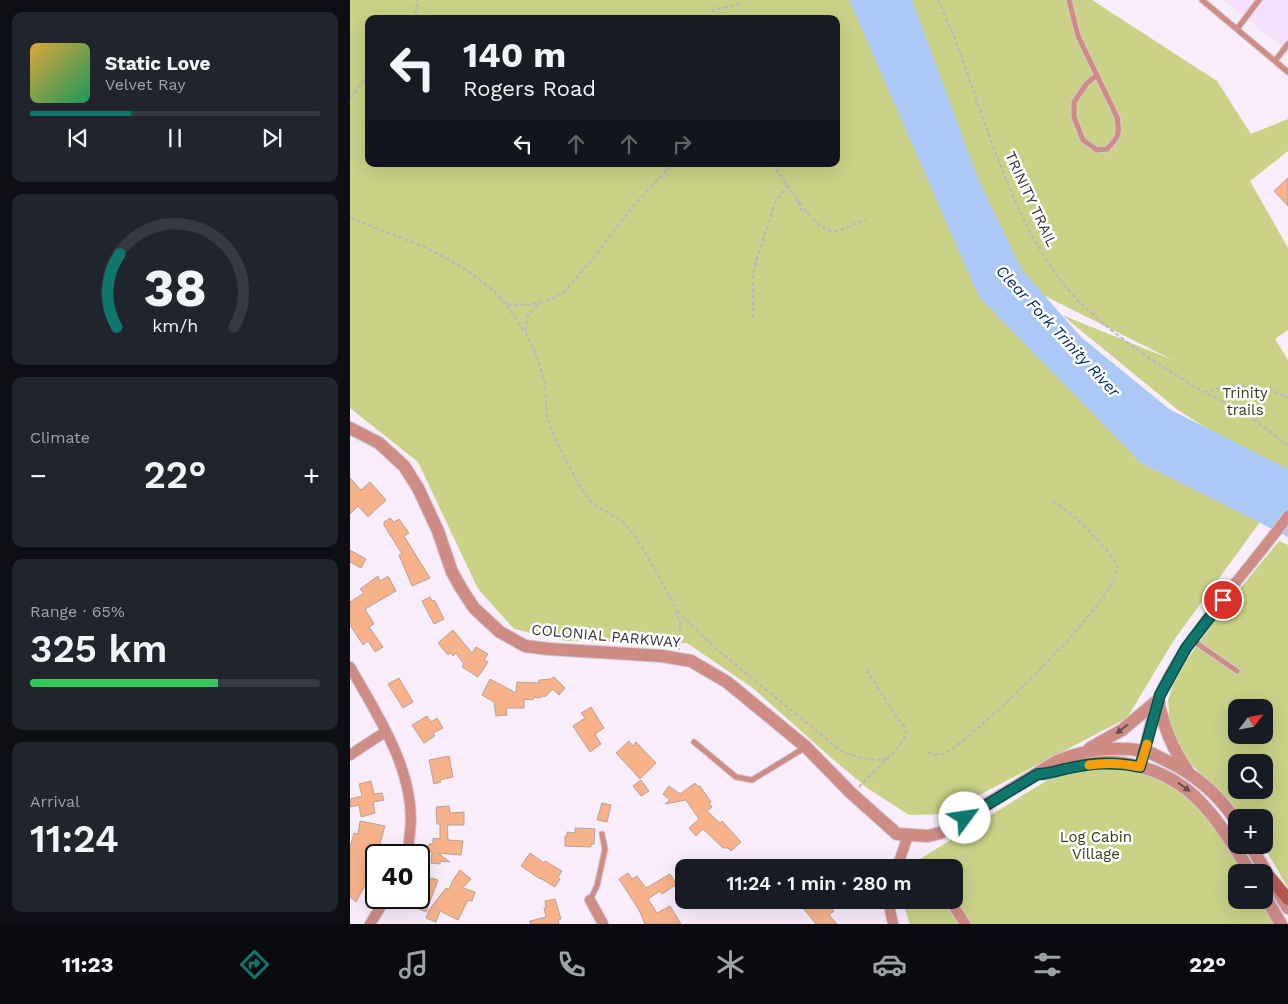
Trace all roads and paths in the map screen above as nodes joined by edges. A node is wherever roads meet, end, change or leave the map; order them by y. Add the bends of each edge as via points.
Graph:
1 (418, 0) edge
2 (742, 0) edge
3 (938, 0) edge
4 (1069, 0) edge
5 (1202, 0) edge
6 (1260, 0) edge
7 (711, 11) dead end
8 (414, 15) edge
9 (1237, 29) junction
10 (1288, 44) edge
11 (1275, 61) junction
12 (1288, 72) edge
13 (1096, 76) junction
14 (365, 79) edge
15 (350, 98) edge
16 (670, 167) edge
17 (774, 167) edge
18 (788, 185) junction
19 (796, 198) junction
20 (802, 211) dead end
21 (350, 218) edge
22 (866, 220) dead end
23 (542, 302) junction
24 (506, 304) junction
25 (754, 318) dead end
26 (525, 332) junction
27 (1204, 392) junction
28 (1288, 397) edge
29 (350, 428) edge
30 (1288, 446) edge
31 (1053, 501) dead end
32 (1288, 516) edge
33 (675, 610) junction
34 (1192, 640) junction
35 (679, 658) junction
36 (350, 667) edge
37 (866, 670) dead end
38 (1237, 671) dead end
39 (1158, 700) junction
40 (385, 732) junction
41 (694, 742) dead end
42 (806, 747) junction
43 (1145, 751) junction
44 (928, 752) dead end
45 (1081, 753) junction
46 (350, 755) edge
47 (886, 759) junction
48 (1140, 767) junction
49 (1188, 772) junction
50 (1038, 774) junction
51 (853, 795) junction
52 (1228, 810) edge
53 (602, 834) dead end
54 (908, 835) junction
55 (408, 844) edge
56 (900, 859) edge
57 (1245, 864) edge
58 (1273, 881) edge
59 (1273, 883) edge
60 (1288, 899) edge
61 (590, 900) joint
62 (1288, 908) edge
63 (379, 909) edge
64 (890, 909) edge
65 (956, 909) edge
66 (1272, 909) edge
67 (370, 924) edge
68 (602, 924) edge
69 (893, 924) edge
70 (965, 924) edge
71 (1281, 924) edge

1 - 8 path
2 - 7 path
3 - 27 path, TRINITY TRAIL via 1016,202 1040,250 1090,312 1145,356
4 - 13 lane via 1078,36
5 - 9 lane
6 - 9 lane
9 - 11 lane
10 - 11 lane
11 - 12 lane
13 - 13 lane via 1117,117 1119,129 1117,138 1107,149 1097,150 1083,140 1074,117 1074,102
14 - 15 path
16 - 23 path via 634,205 596,256 565,290
17 - 18 path
18 - 19 path
18 - 25 path via 776,201 757,258 753,274
19 - 20 path
19 - 22 path via 824,230 843,230
21 - 24 path via 425,247 465,269
23 - 24 path
23 - 26 path via 528,315
24 - 26 path
26 - 33 path via 545,382 548,416 556,441 580,487 592,503 622,521 636,537
27 - 28 path via 1236,385
27 - 30 path, TRINITY TRAIL via 1244,413
29 - 35 street, COLONIAL PARKWAY via 379,443 404,466 434,522 461,588 474,608 500,632 525,646
31 - 44 path via 1074,517 1110,555 1117,565 1115,576 1100,603 1036,674 986,722 945,753 936,756
32 - 34 street
33 - 35 path via 680,623
33 - 47 path via 714,647 841,751 866,759
34 - 38 lane
34 - 39 street
35 - 42 street, COLONIAL PARKWAY via 691,661 728,682
36 - 40 street
37 - 47 path via 905,728 903,742
39 - 43 street
39 -> 45 street via 1122,730
39 - 49 street via 1174,751
40 - 46 street
40 - 55 street via 407,782 411,820
41 - 42 lane via 736,777 752,780
42 - 51 street, COLONIAL PARKWAY
43 - 45 street via 1106,749
43 - 48 street
43 - 49 street
45 - 50 street via 1057,761
47 - 51 path
48 - 50 street via 1106,762
48 -> 57 street via 1176,782 1196,796 1212,814
49 - 52 street via 1214,792
50 - 54 street via 940,832 928,836
51 - 54 street, COLONIAL PARKWAY via 890,830
53 - 61 lane via 605,849 597,886
54 - 56 street
58 - 60 main road
59 - 62 street
61 - 68 street
63 - 67 street
64 - 69 street
65 - 70 street
66 - 71 street

